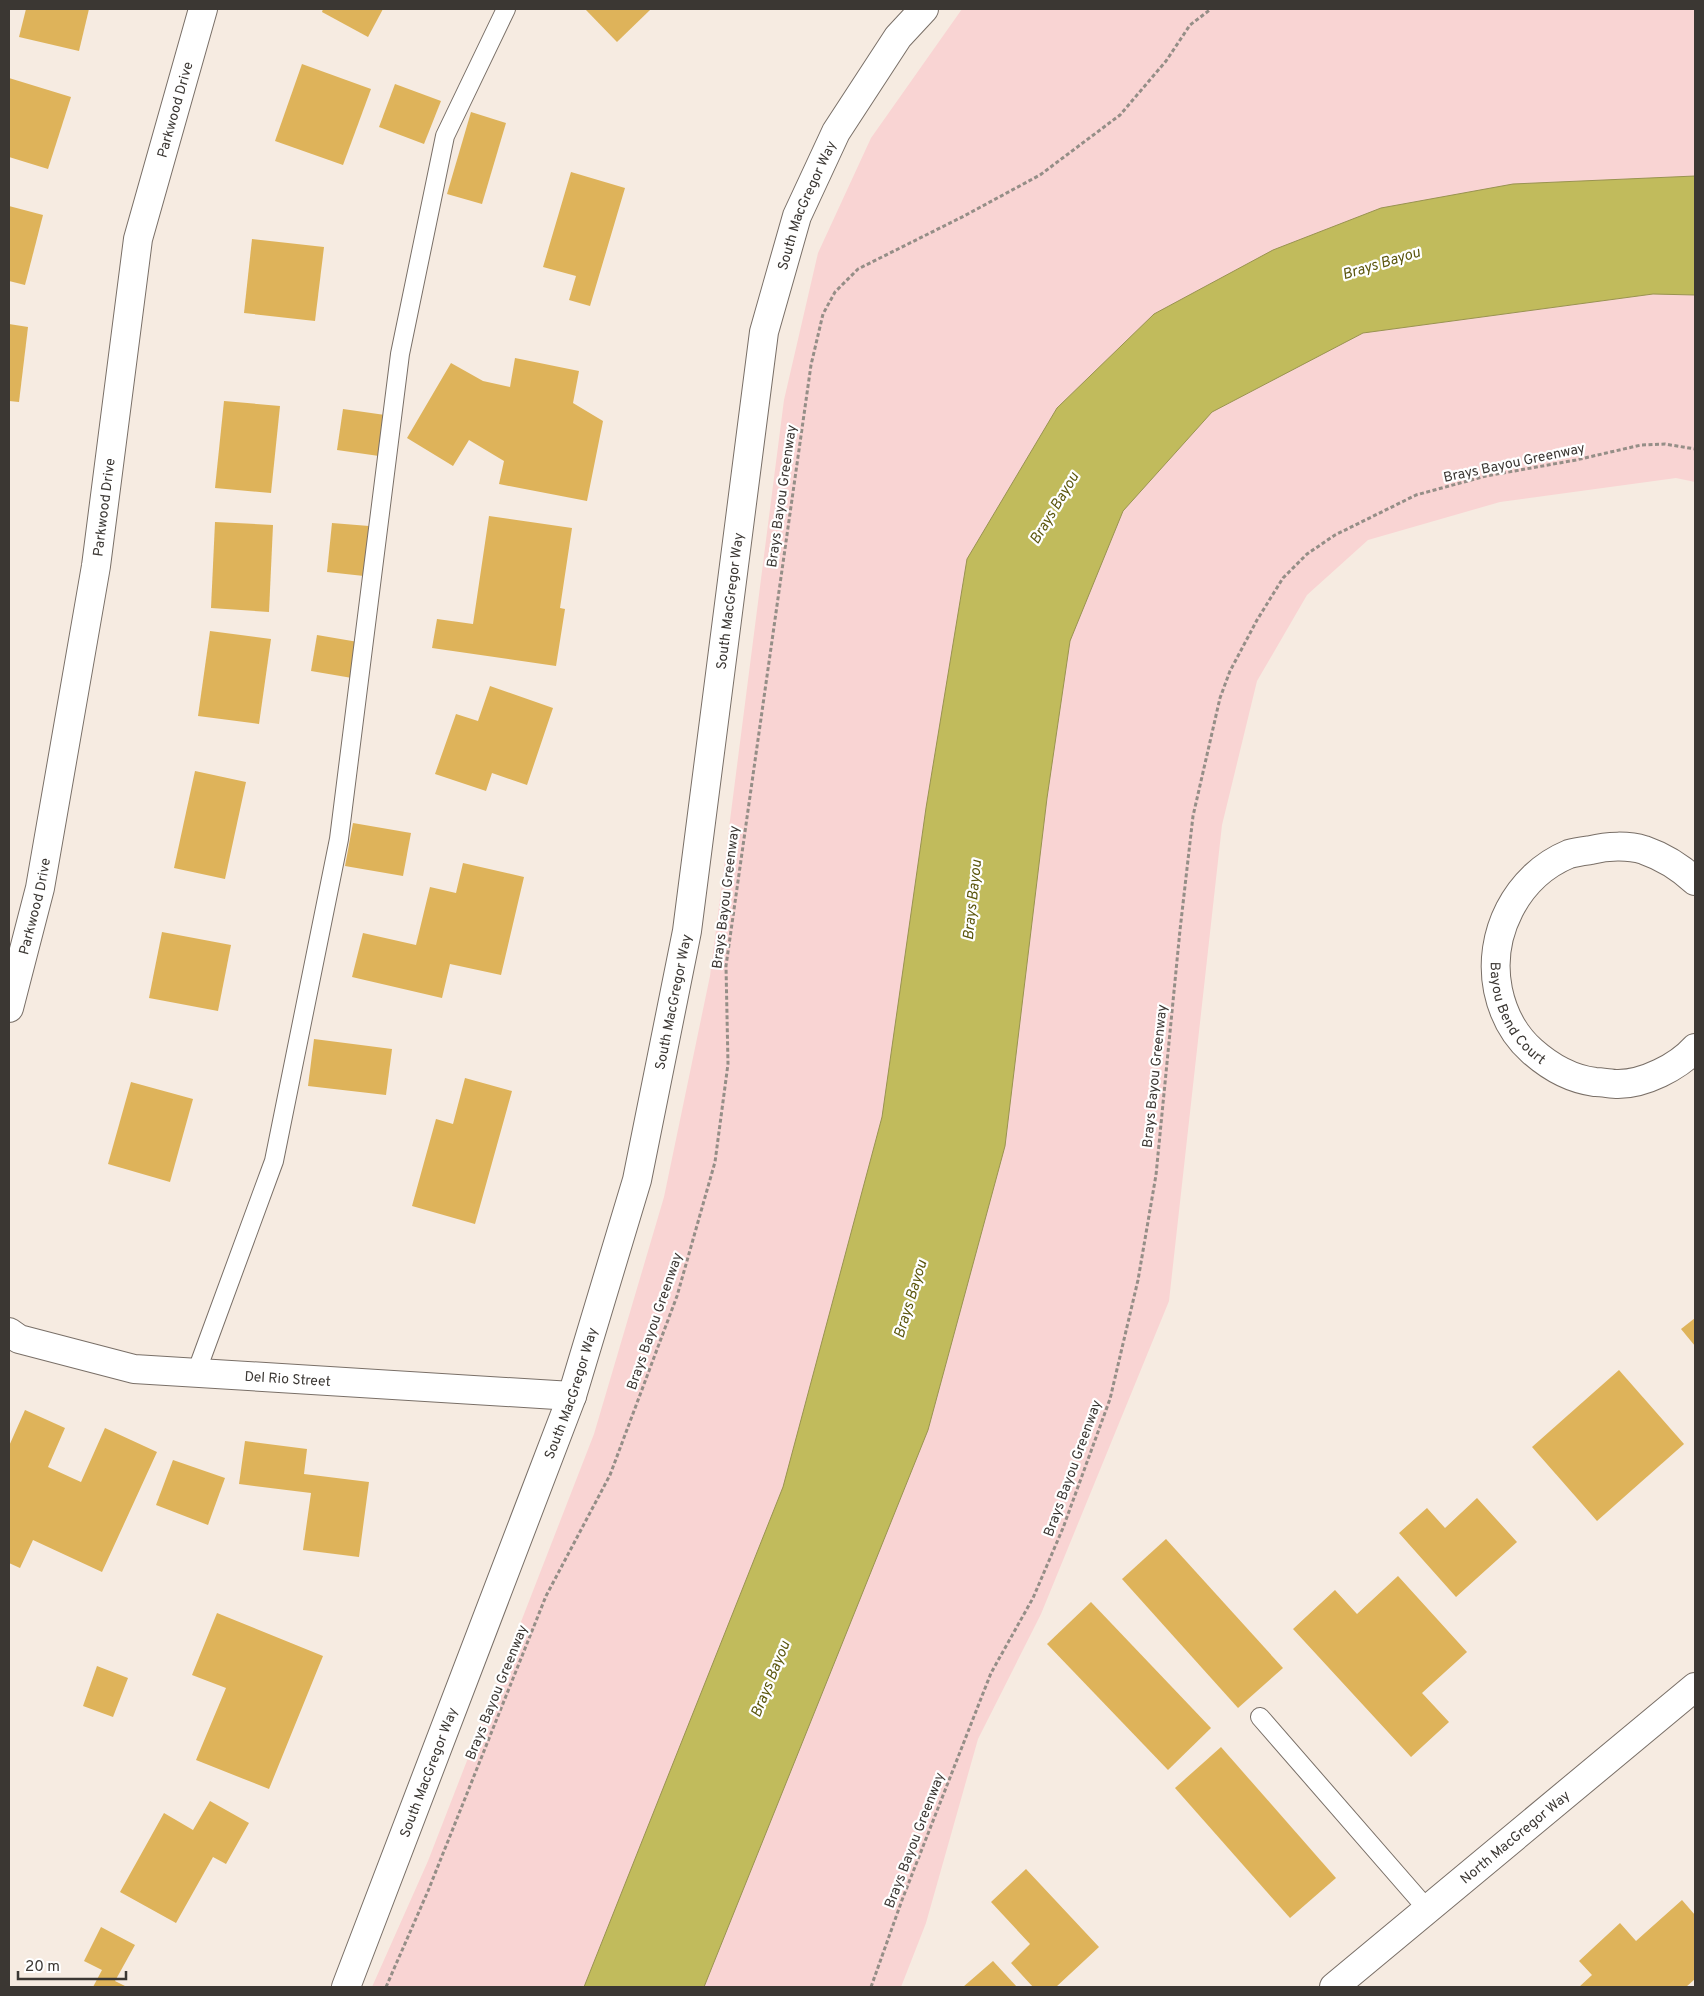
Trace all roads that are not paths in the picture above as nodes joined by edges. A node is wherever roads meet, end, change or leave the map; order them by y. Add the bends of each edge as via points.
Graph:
1 (203, 9) edge
2 (506, 9) edge
3 (924, 9) edge
4 (1695, 881) edge
5 (9, 1008) edge
6 (1693, 1057) edge
7 (9, 1332) edge
8 (196, 1373) junction
9 (572, 1396) junction
10 (1695, 1687) edge
11 (1260, 1716) dead end
12 (1428, 1910) junction
13 (346, 1987) edge
14 (1334, 1987) edge

1 - 5 main road, Parkwood Drive via 138,239 96,566 40,888
2 - 8 lane via 444,136 400,354 339,839 274,1161
3 - 9 main road, South MacGregor Way via 898,37 836,132 797,216 764,332 687,931 637,1180
4 - 6 main road, Bayou Bend Court via 1677,865 1643,850 1606,846 1570,854 1537,873 1513,901 1498,936 1494,972 1502,1009 1521,1041 1548,1065 1582,1080 1619,1084 1656,1076
7 - 8 main road, Del Rio Street via 20,1339 134,1369
8 - 9 main road, Del Rio Street
9 - 13 main road, South MacGregor Way
10 - 12 main road, North MacGregor Way
11 - 12 lane
12 - 14 main road, North MacGregor Way

